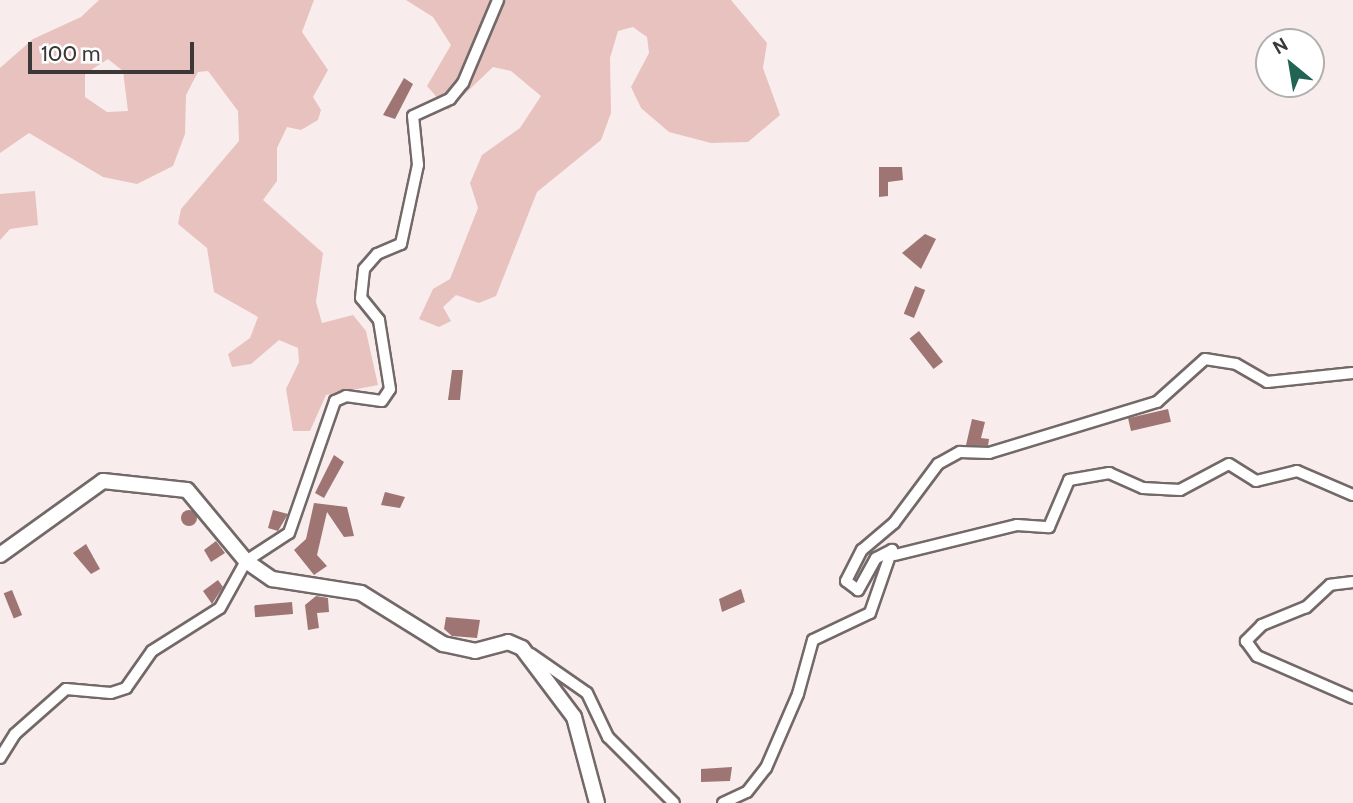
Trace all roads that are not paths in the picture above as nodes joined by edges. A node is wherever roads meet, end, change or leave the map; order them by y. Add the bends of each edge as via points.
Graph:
1 (498, 0) edge
2 (1353, 373) edge
3 (1353, 495) edge
4 (0, 555) edge
5 (895, 555) junction
6 (246, 561) junction
7 (1353, 582) edge
8 (522, 648) junction
9 (1353, 698) edge
10 (0, 758) edge
11 (597, 803) edge
12 (674, 803) edge
13 (723, 803) edge

1 - 6 street via 463,83 450,99 413,116 418,165 401,244 377,254 364,269 361,298 379,320 390,389 382,401 346,396 334,401 289,533
2 - 5 street via 1266,382 1236,364 1205,359 1157,402 989,453 951,456 862,550 848,587 865,585 885,550
3 - 5 street via 1297,471 1256,481 1229,464 1180,490 1143,488 1109,473 1069,480 1049,527 1017,525
4 - 6 street via 86,489 130,481 187,490
5 - 13 street via 870,613 813,640 798,694 766,768 747,792
6 - 8 street via 272,579 361,593 443,644 475,651 508,642
6 - 10 street via 220,608 152,651 126,688 111,693 66,689 15,734
7 - 9 street via 1331,585 1306,607 1262,625 1246,641 1257,656
8 - 11 street via 574,717
8 - 12 street via 587,693 608,737

